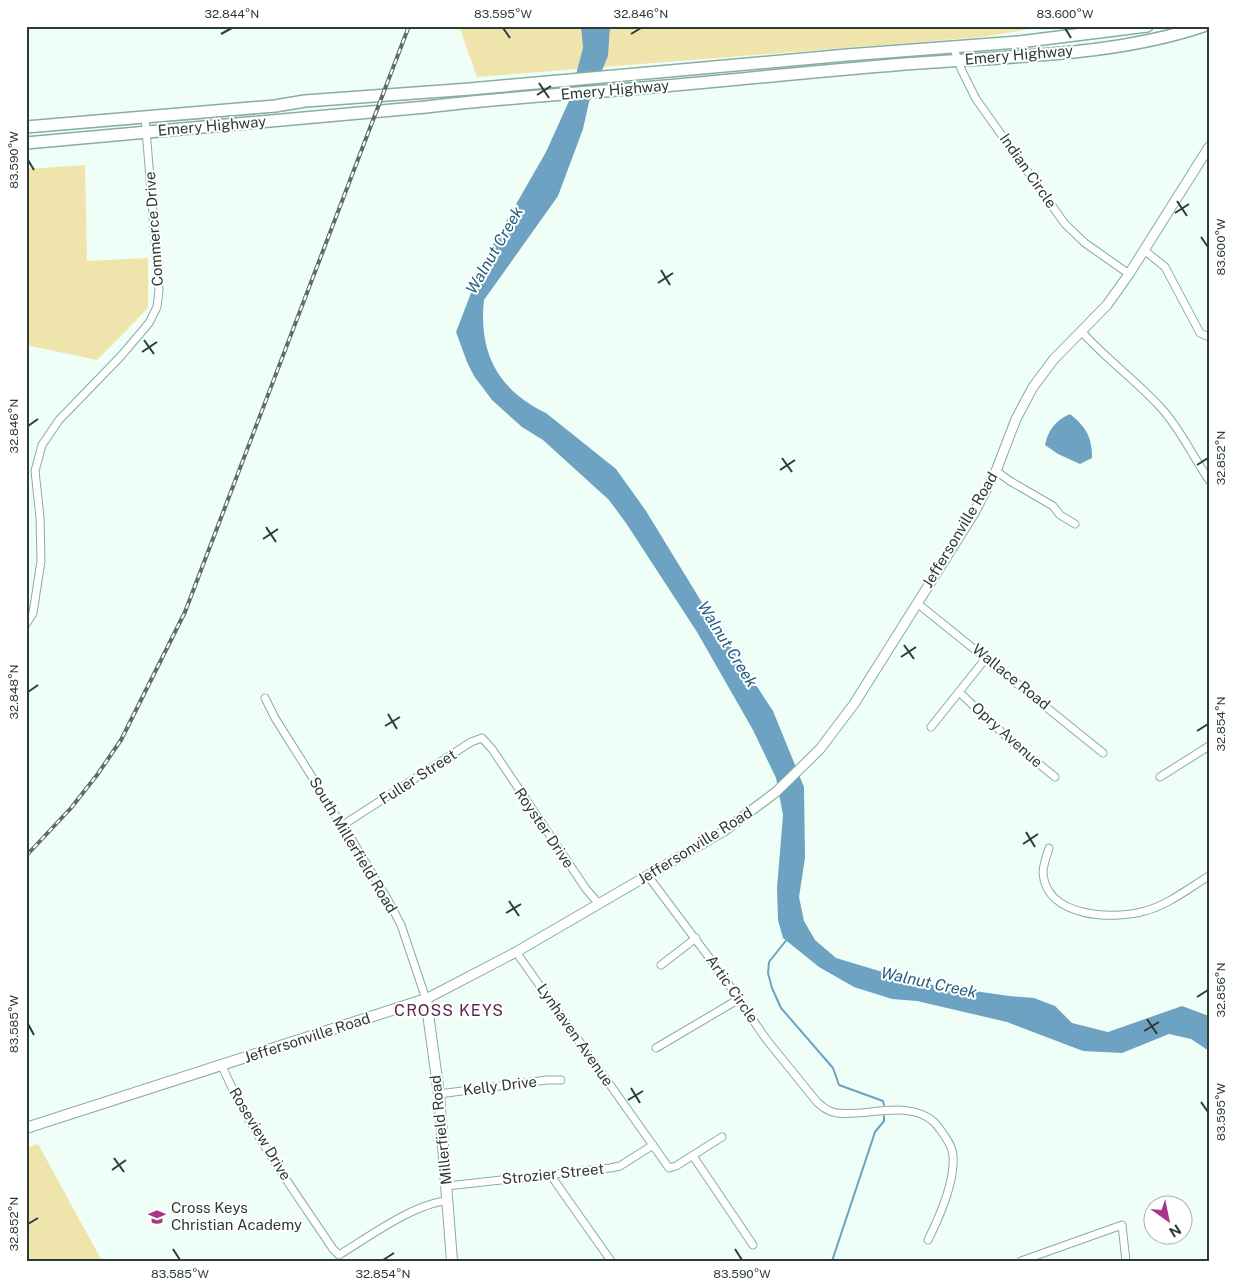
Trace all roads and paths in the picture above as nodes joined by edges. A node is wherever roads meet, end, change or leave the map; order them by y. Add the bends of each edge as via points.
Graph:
1 (1148, 26) edge
2 (1203, 26) edge
3 (953, 46) junction
4 (959, 61) junction
5 (470, 89) junction
6 (470, 101) junction
7 (145, 117) junction
8 (26, 127) edge
9 (147, 132) junction
10 (26, 143) edge
11 (1209, 147) edge
12 (1144, 250) junction
13 (1129, 274) junction
14 (1082, 332) junction
15 (1209, 337) edge
16 (996, 471) junction
17 (1209, 480) edge
18 (1075, 524) dead end
19 (917, 603) junction
20 (26, 624) edge
21 (986, 658) junction
22 (959, 692) junction
23 (265, 698) dead end
24 (931, 727) dead end
25 (1209, 746) edge
26 (492, 749) joint
27 (1104, 753) dead end
28 (1055, 777) dead end
29 (1160, 777) dead end
30 (343, 825) junction
31 (1050, 848) dead end
32 (648, 876) junction
33 (1209, 876) edge
34 (599, 904) junction
35 (696, 938) junction
36 (516, 952) junction
37 (661, 965) dead end
38 (426, 999) junction
39 (739, 999) junction
40 (656, 1048) dead end
41 (222, 1066) junction
42 (561, 1080) dead end
43 (439, 1094) junction
44 (26, 1128) edge
45 (722, 1137) dead end
46 (654, 1145) junction
47 (693, 1156) junction
48 (553, 1174) junction
49 (447, 1186) junction
50 (448, 1202) junction
51 (928, 1240) dead end
52 (753, 1245) dead end
53 (452, 1261) edge
54 (611, 1261) edge
55 (1021, 1261) edge
56 (1126, 1261) edge

1 - 3 highway, Emery Highway
2 - 4 highway, Emery Highway via 1149,42
3 - 4 street, Indian Circle
3 - 5 highway, Emery Highway
4 - 6 highway, Emery Highway
4 - 13 street, Indian Circle via 976,99 1064,224
5 - 6 highway
5 - 7 highway, Emery Highway
6 - 9 highway, Emery Highway
7 - 8 highway, Emery Highway
7 - 9 street, Commerce Drive
9 - 10 highway, Emery Highway
9 - 20 street, Commerce Drive via 159,290 157,307 138,336 59,420 42,445 35,471 41,561 33,613
11 - 12 street, Jeffersonville Road
12 - 13 street, Jeffersonville Road
12 - 15 street via 1165,266 1200,333
13 - 14 street, Jeffersonville Road
14 - 16 street, Jeffersonville Road via 1054,359 1033,386
14 - 17 street via 1164,411
16 - 18 street via 1053,506 1060,515
16 - 19 street, Jeffersonville Road via 974,513
19 - 21 street, Wallace Road
19 - 32 street, Jeffersonville Road via 850,710 816,753 776,792 745,816
21 - 22 street
21 - 27 street, Wallace Road
22 - 24 street
22 - 28 street, Opry Avenue
23 - 30 street, South Millerfield Road via 326,803
25 - 29 street
26 - 30 street, Fuller Street via 482,738 471,742
26 - 34 street, Royster Drive
30 - 38 street, South Millerfield Road via 401,925
31 - 33 street via 1043,872 1047,889 1067,906 1083,913 1107,916 1146,911
32 - 34 street, Jeffersonville Road
32 - 35 street, Artic Circle
34 - 36 street, Jeffersonville Road
35 - 37 street
35 - 39 street, Artic Circle
36 - 38 street, Jeffersonville Road
36 - 46 street, Lynhaven Avenue
38 - 41 main road, Jeffersonville Road
38 - 43 main road, Millerfield Road
39 - 40 street
39 - 51 street, Artic Circle via 766,1039 826,1110 836,1113 912,1112 934,1122 949,1142 953,1154 952,1171 940,1215
41 - 44 main road, Jeffersonville Road
41 - 50 street, Roseview Drive via 243,1111 339,1255 397,1220 428,1206
42 - 43 street, Kelly Drive
43 - 49 main road, Millerfield Road
45 - 47 street
46 - 47 street, Lynhaven Avenue via 670,1168
46 - 48 street, Strozier Street via 620,1166
47 - 52 street
48 - 49 street, Strozier Street
48 - 54 street
49 - 50 main road, Millerfield Road
50 - 53 main road, Millerfield Road
55 - 56 street via 1122,1225

